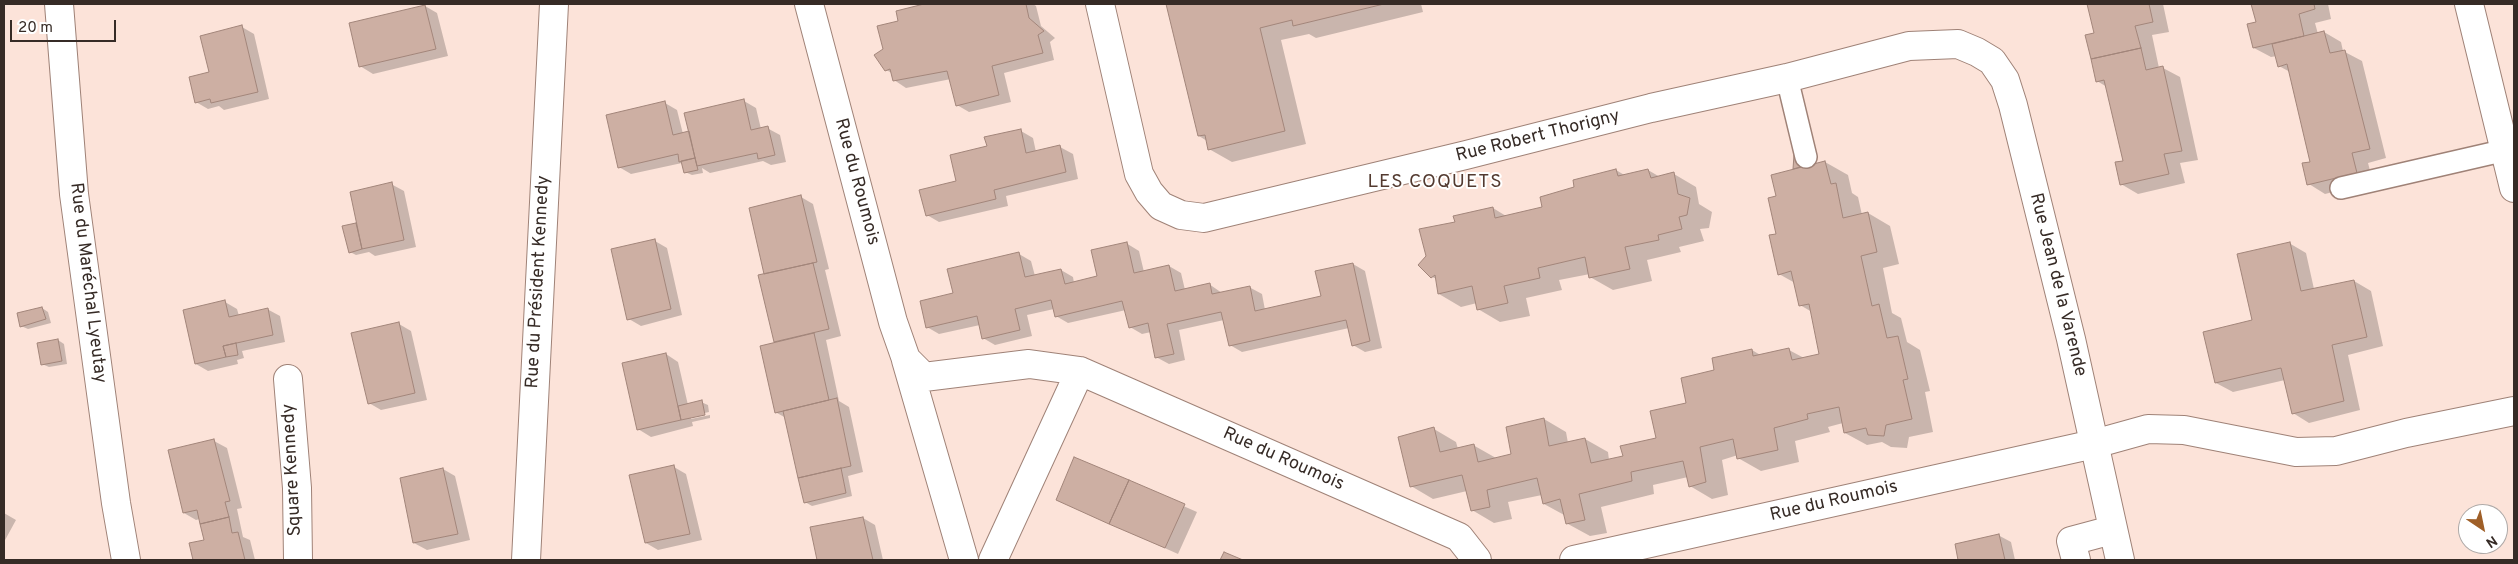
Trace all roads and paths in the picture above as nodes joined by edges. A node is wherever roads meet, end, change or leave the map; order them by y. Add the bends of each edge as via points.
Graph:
1 (59, 4) edge
2 (554, 4) edge
3 (809, 4) edge
4 (1100, 4) edge
5 (2469, 4) edge
6 (1977, 52) joint
7 (1787, 78) junction
8 (2506, 150) junction
9 (1806, 157) dead end
10 (2341, 188) dead end
11 (2514, 188) edge
12 (906, 359) junction
13 (1080, 371) junction
14 (288, 379) dead end
15 (2514, 411) edge
16 (2094, 444) junction
17 (2112, 530) junction
18 (126, 560) edge
19 (298, 560) edge
20 (526, 560) edge
21 (964, 560) edge
22 (993, 560) edge
23 (1477, 560) edge
24 (1574, 560) edge
25 (2076, 560) edge
26 (2120, 560) edge

1 - 18 street, Rue du Maréchal Lyeutay via 74,194
2 - 20 street, Rue du Président Kennedy
3 - 12 street, Rue du Roumois
4 - 7 street, Rue Robert Thorigny via 1139,174 1162,206 1181,215 1204,218 1651,108
5 - 8 street
6 - 7 street, Rue Robert Thorigny via 1958,44 1908,46
6 - 16 street, Rue Jean de la Varende via 1992,61 2005,80 2013,105
7 - 9 lane
8 - 10 lane
8 - 11 street
12 - 13 street, Rue du Roumois via 924,378 1029,364
12 - 21 street, Rue du Roumois
13 - 22 street
13 - 23 street, Rue du Roumois via 1459,537
14 - 19 street, Square Kennedy via 297,488
15 - 16 street, Rue du Roumois via 2336,451 2296,452 2163,428
16 - 17 street, Rue Jean de la Varende
16 - 24 street, Rue du Roumois
17 - 25 street via 2071,540
17 - 26 street, Rue Jean de la Varende

